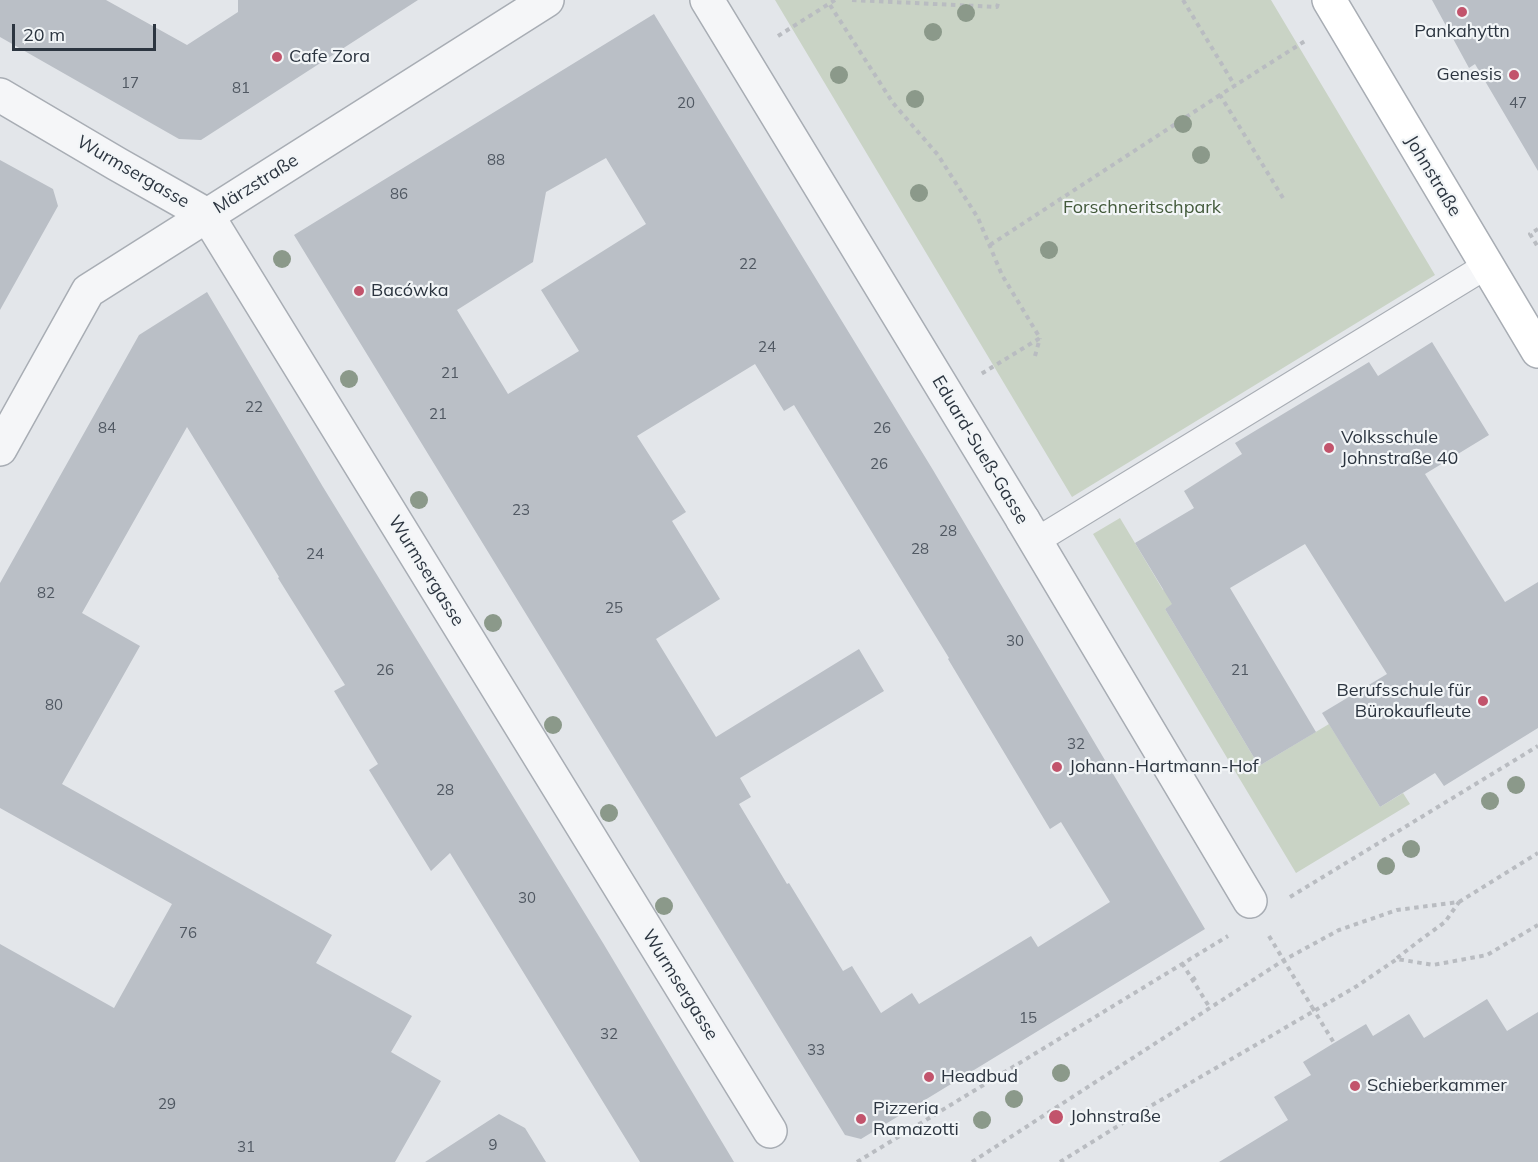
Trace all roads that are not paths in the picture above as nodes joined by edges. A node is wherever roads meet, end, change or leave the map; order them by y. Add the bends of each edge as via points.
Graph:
1 (547, 0) edge
2 (707, 0) edge
3 (1329, 0) edge
4 (0, 95) edge
5 (207, 215) junction
6 (1486, 266) junction
7 (1538, 351) edge
8 (0, 449) edge
9 (1029, 531) junction
10 (1250, 902) dead end
11 (770, 1131) dead end

1 - 5 street, Märzstraße
2 - 9 street, Eduard-Sueß-Gasse
3 - 6 main road, Johnstraße
4 - 5 street, Wurmsergasse
5 - 8 street, Märzstraße via 88,291
5 - 11 street, Wurmsergasse
6 - 7 main road, Johnstraße
6 - 9 lane
9 - 10 street, Eduard-Sueß-Gasse

